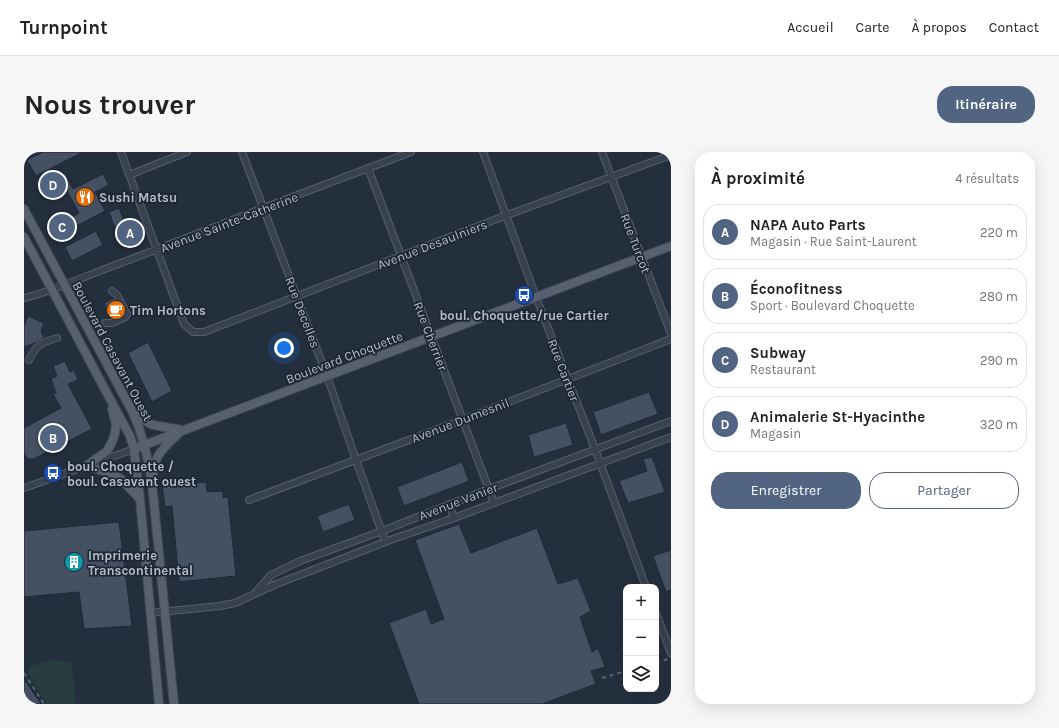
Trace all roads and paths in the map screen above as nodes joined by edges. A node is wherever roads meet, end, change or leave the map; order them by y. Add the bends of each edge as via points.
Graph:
1 (121, 152) edge
2 (187, 152) edge
3 (242, 152) edge
4 (411, 152) edge
5 (482, 152) edge
6 (602, 152) edge
7 (671, 155) edge
8 (368, 168) junction
9 (129, 175) junction
10 (611, 178) junction
11 (263, 208) junction
12 (24, 209) edge
13 (507, 215) junction
14 (24, 237) edge
15 (671, 246) edge
16 (157, 250) junction
17 (401, 256) junction
18 (641, 257) junction
19 (65, 285) junction
20 (51, 290) junction
21 (112, 291) dead end
22 (297, 296) junction
23 (536, 297) junction
24 (24, 298) edge
25 (105, 323) dead end
26 (671, 334) edge
27 (431, 337) junction
28 (57, 338) dead end
29 (671, 339) edge
30 (29, 360) dead end
31 (327, 376) junction
32 (568, 379) junction
33 (108, 395) junction
34 (132, 412) junction
35 (462, 420) junction
36 (671, 421) edge
37 (183, 430) junction
38 (671, 437) edge
39 (144, 445) junction
40 (134, 449) junction
41 (595, 449) junction
42 (356, 460) junction
43 (600, 464) junction
44 (86, 466) junction
45 (152, 483) junction
46 (24, 488) edge
47 (489, 488) junction
48 (140, 499) junction
49 (249, 500) dead end
50 (494, 503) junction
51 (449, 504) junction
52 (454, 518) junction
53 (382, 531) junction
54 (385, 541) junction
55 (337, 547) junction
56 (340, 559) junction
57 (645, 584) edge
58 (254, 595) junction
59 (166, 611) junction
60 (150, 613) junction
61 (659, 620) edge
62 (671, 653) edge
63 (159, 704) edge
64 (174, 704) edge

1 - 9 street
2 - 9 street
3 - 11 street, Rue Decelles
4 - 8 street, Avenue Sainte-Catherine
5 - 13 street, Rue Cartier
6 - 10 street, Rue Turcot
7 - 10 street, Avenue Desaulniers
8 - 11 street, Avenue Sainte-Catherine
8 - 17 street, Rue Cherrier
9 - 16 street
10 - 13 street, Avenue Desaulniers
10 - 18 street, Rue Turcot
11 - 16 street, Avenue Sainte-Catherine
11 - 22 street, Rue Decelles
12 - 19 main road, Boulevard Casavant Ouest
13 - 17 street, Avenue Desaulniers
13 - 23 street, Rue Cartier
14 - 20 main road, Boulevard Casavant Ouest
15 - 18 main road, Boulevard Choquette
16 - 19 street, Avenue Sainte-Catherine via 104,268
16 - 22 street, Avenue Desaulniers via 184,324 193,332 204,332
17 - 22 street, Avenue Desaulniers
17 - 27 street, Rue Cherrier
18 - 23 main road, Boulevard Choquette
18 - 26 street, Rue Turcot
19 - 20 street, Avenue Sainte-Catherine
19 - 34 main road, Boulevard Casavant Ouest
20 - 24 street, Avenue Sainte-Catherine
20 - 33 main road, Boulevard Casavant Ouest
21 - 25 street via 117,295 127,314 112,324
22 - 31 street, Rue Decelles
23 - 27 main road, Boulevard Choquette
23 - 32 street, Rue Cartier
27 - 31 main road, Boulevard Choquette
27 - 35 street, Rue Cherrier
28 - 30 street via 38,345
29 - 32 street, Avenue Dumesnil
31 - 37 main road, Boulevard Choquette
31 - 42 street, Rue Decelles
32 - 35 street, Avenue Dumesnil
32 - 41 street, Rue Cartier
33 - 40 main road, Boulevard Casavant Ouest via 130,435
33 - 44 main road via 116,424 114,435 107,451
34 - 37 main road via 153,425
34 - 39 main road, Boulevard Casavant Ouest
35 - 42 street, Avenue Dumesnil
35 - 47 street, Rue Cherrier
36 - 41 street, Avenue Vanier
37 - 39 main road, Boulevard Choquette
37 - 45 main road via 161,450 154,466
38 - 43 street, Avenue Vanier
39 - 40 main road, Boulevard Choquette
39 - 45 main road, Boulevard Casavant Ouest
40 - 44 street, Boulevard Choquette
40 - 48 main road, Boulevard Casavant Ouest
41 - 43 street, Rue Cartier
41 - 47 street, Avenue Vanier
42 - 49 street, Avenue Dumesnil
42 - 53 street, Rue Decelles
43 - 50 street, Avenue Vanier
43 - 57 street, Rue Cartier
44 - 46 street, Boulevard Choquette
44 - 48 main road via 113,474
45 - 59 main road, Boulevard Casavant Ouest
47 - 50 street, Rue Cherrier
47 - 51 street, Avenue Vanier
48 - 60 main road, Boulevard Casavant Ouest
50 - 52 street, Avenue Vanier
51 - 52 street
51 - 53 street, Avenue Vanier
52 - 54 street, Avenue Vanier
53 - 54 street, Rue Decelles
53 - 55 street, Avenue Vanier
54 - 56 street, Avenue Vanier
55 - 56 street
55 - 58 street, Avenue Vanier via 271,575
56 - 58 street, Avenue Vanier
58 - 59 street, Avenue Vanier via 228,605
59 - 60 street, Avenue Vanier
59 - 64 main road, Boulevard Casavant Ouest
60 - 63 main road, Boulevard Casavant Ouest
61 - 62 street

